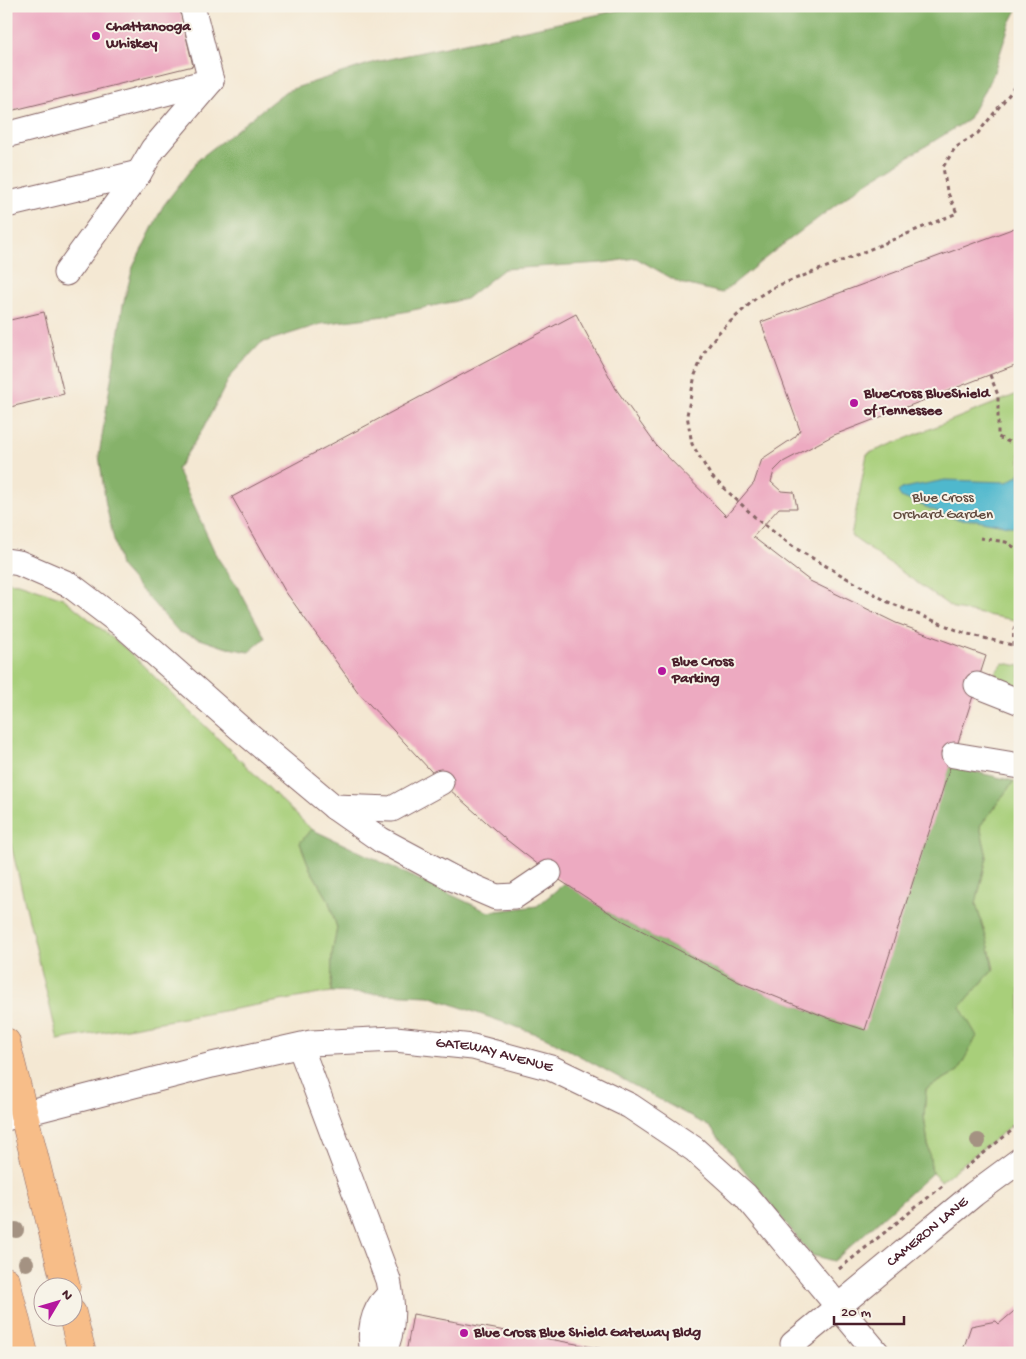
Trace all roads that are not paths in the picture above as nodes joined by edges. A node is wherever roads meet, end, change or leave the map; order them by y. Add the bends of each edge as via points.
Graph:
1 (192, 6) edge
2 (211, 81) junction
3 (6, 134) edge
4 (139, 173) junction
5 (6, 205) edge
6 (66, 273) dead end
7 (6, 561) edge
8 (977, 685) dead end
9 (1020, 702) edge
10 (954, 755) dead end
11 (1020, 766) edge
12 (440, 782) dead end
13 (334, 807) junction
14 (549, 873) dead end
15 (6, 1042) edge
16 (300, 1046) junction
17 (15, 1116) edge
18 (1020, 1160) edge
19 (63, 1276) edge
20 (6, 1281) edge
21 (390, 1294) junction
22 (839, 1307) junction
23 (75, 1326) edge
24 (800, 1345) edge
25 (24, 1353) edge
26 (82, 1353) edge
27 (373, 1353) edge
28 (383, 1353) edge
29 (878, 1353) edge

1 - 2 street
2 - 3 street
2 - 4 street via 153,149
4 - 5 street
4 - 6 street
7 - 13 street via 19,563 70,586 124,626
8 - 9 street
10 - 11 street
12 - 13 street via 392,809
13 - 14 street via 381,840 496,898 515,896
15 - 17 main road
16 - 17 street, GATEWAY AVENUE via 212,1065
16 - 21 street via 388,1280
16 - 22 street, GATEWAY AVENUE via 405,1040 473,1047 552,1068 630,1106 694,1149 745,1195
17 - 19 main road
18 - 22 street, CAMERON LANE via 974,1194
20 - 25 main road
21 - 27 street via 376,1310 371,1335
21 - 28 street via 393,1314
22 - 24 street, CAMERON LANE
22 - 29 street, GATEWAY AVENUE
23 - 26 main road

